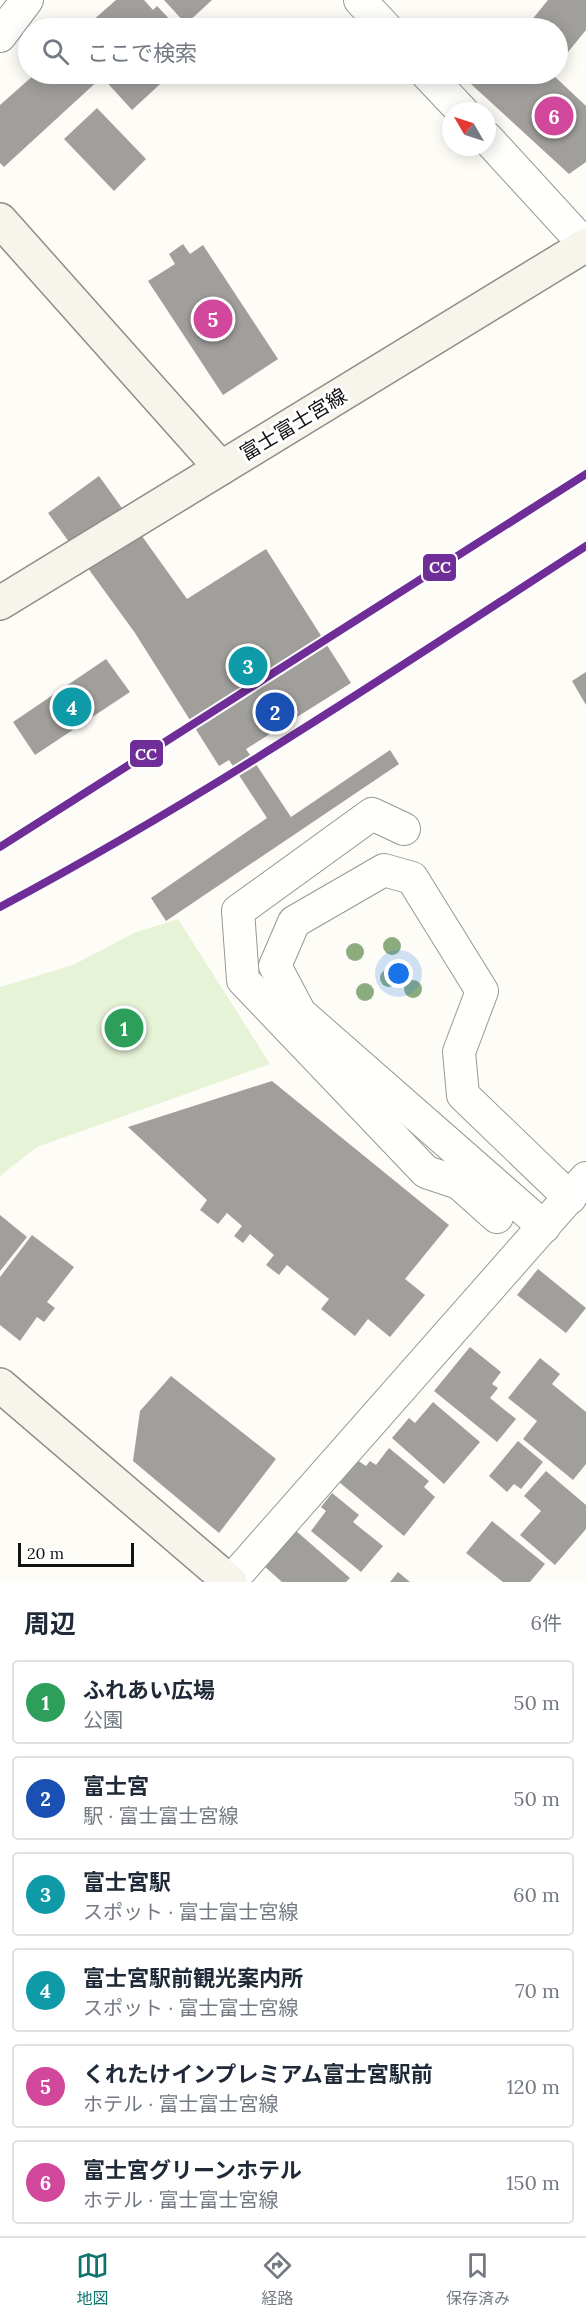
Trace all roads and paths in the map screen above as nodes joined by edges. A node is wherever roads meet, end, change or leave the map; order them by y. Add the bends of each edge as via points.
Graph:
1 (27, 0) edge
2 (360, 0) edge
3 (377, 18) edge
4 (0, 36) edge
5 (436, 84) edge
6 (453, 102) edge
7 (496, 148) edge
8 (0, 220) edge
9 (586, 245) edge
10 (221, 468) junction
11 (0, 603) edge
12 (404, 829) dead end
13 (578, 1188) edge
14 (497, 1217) dead end
15 (544, 1227) junction
16 (0, 1385) edge
17 (0, 1401) edge
18 (41, 1421) junction
19 (230, 1582) edge

1 - 4 street
2 - 3 street
5 - 6 street
7 - 9 street
8 - 10 main road
9 - 10 main road, 富士富士宮線
10 - 11 main road, 富士富士宮線
12 - 14 street via 372,814 238,912 243,980 426,1172 459,1184
13 - 15 street
13 - 15 street via 463,1095 459,1052 482,992 412,878 384,870 294,922 275,966 300,1013
15 - 19 street
16 - 18 main road
17 - 18 street
18 - 19 main road

